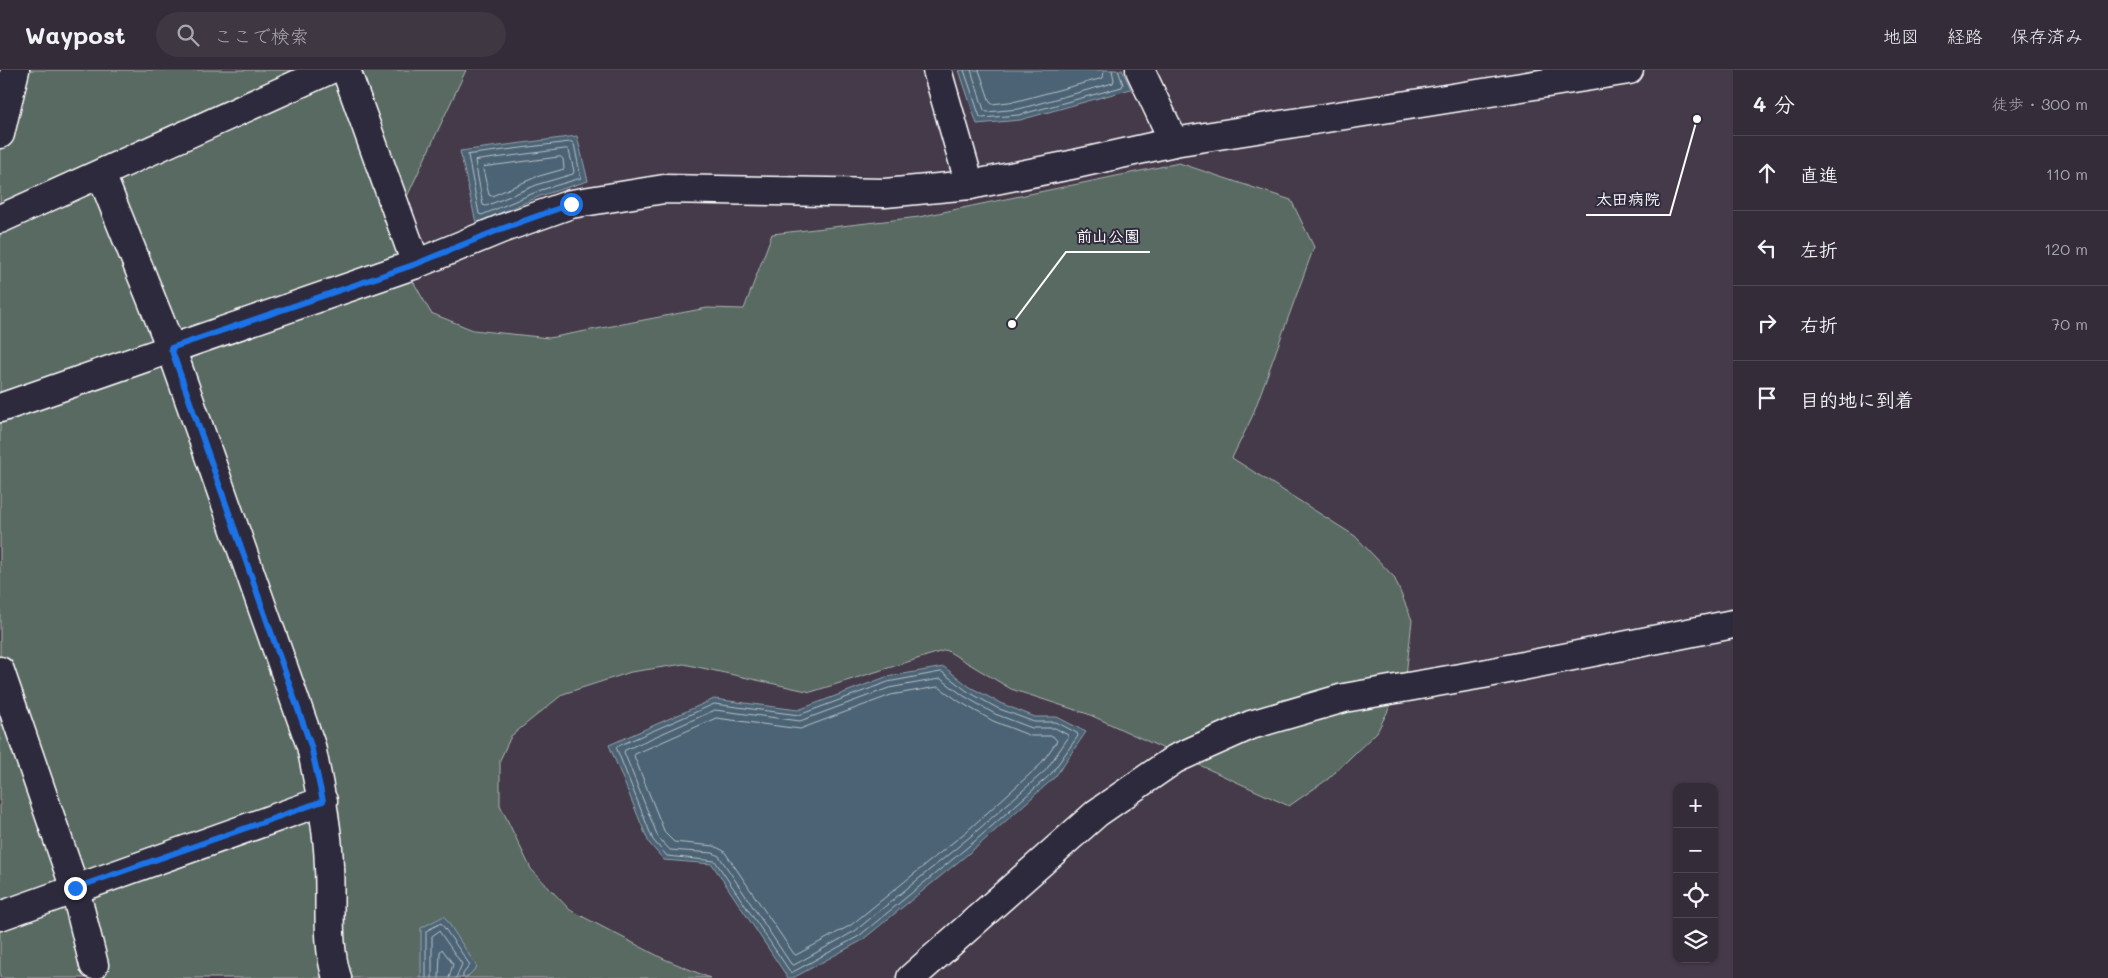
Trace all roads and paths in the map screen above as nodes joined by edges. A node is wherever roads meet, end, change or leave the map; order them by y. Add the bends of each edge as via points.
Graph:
1 (15, 70) edge
2 (329, 70) edge
3 (346, 70) edge
4 (937, 70) edge
5 (1140, 70) edge
6 (1623, 70) edge
7 (0, 134) edge
8 (1174, 142) junction
9 (101, 174) junction
10 (970, 185) junction
11 (0, 219) edge
12 (416, 264) junction
13 (171, 348) junction
14 (0, 408) edge
15 (1733, 624) edge
16 (0, 671) edge
17 (323, 801) junction
18 (75, 888) junction
19 (0, 916) edge
20 (94, 965) dead end
21 (336, 978) edge
22 (911, 978) edge

1 - 7 street
2 - 9 street
3 - 12 street
4 - 10 street
5 - 8 street
6 - 8 street
8 - 10 street
9 - 11 street
9 - 13 street
10 - 12 street via 885,193 664,189 571,204
12 - 13 street
13 - 14 street
13 - 17 street via 311,746
15 - 22 street via 1344,698 1251,725 1175,759 1097,813
16 - 18 street
17 - 18 street
17 - 21 street via 329,865 331,958
18 - 19 street
18 - 20 street

